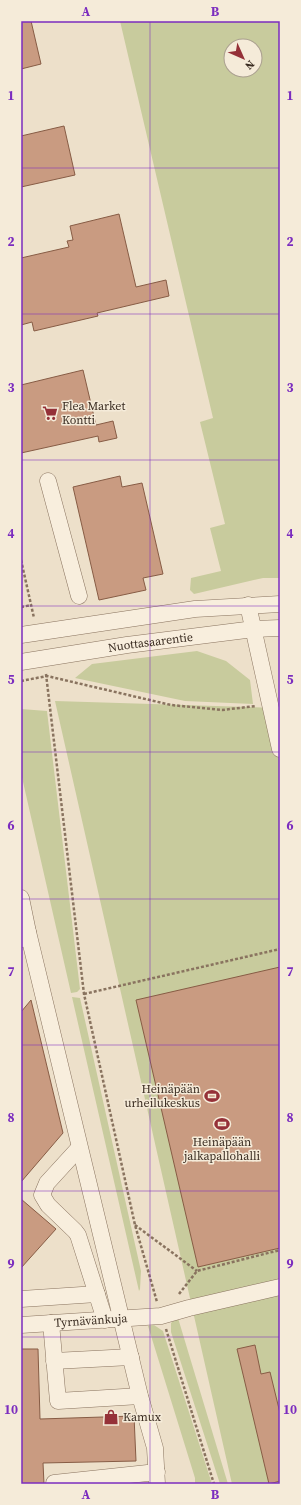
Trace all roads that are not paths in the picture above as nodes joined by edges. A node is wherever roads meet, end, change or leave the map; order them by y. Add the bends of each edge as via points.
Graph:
1 (48, 481) dead end
2 (79, 596) dead end
3 (280, 604) edge
4 (248, 605) junction
5 (280, 628) edge
6 (254, 629) junction
7 (21, 635) edge
8 (21, 662) edge
9 (280, 749) edge
10 (21, 898) edge
11 (25, 936) edge
12 (79, 1148) junction
13 (280, 1287) edge
14 (97, 1294) junction
15 (21, 1299) edge
16 (122, 1319) junction
17 (105, 1320) junction
18 (51, 1323) junction
19 (21, 1325) edge
20 (131, 1357) junction
21 (54, 1361) junction
22 (140, 1396) junction
23 (157, 1478) edge
24 (54, 1484) edge

1 - 2 street
3 - 4 street
4 - 6 street
4 - 7 street via 195,609
5 - 6 street, Nuottasaarentie
6 - 8 street, Nuottasaarentie
6 - 9 street
10 - 11 street
11 - 12 street
12 - 14 street via 47,1183 42,1195 48,1205 78,1235
12 - 16 street
13 - 16 street, Tyrnävänkuja via 162,1316
14 - 15 street
14 - 17 street
16 - 17 street, Tyrnävänkuja
16 - 20 street
17 - 18 street, Tyrnävänkuja
18 - 19 street, Tyrnävänkuja
18 - 21 street
20 - 21 street
20 - 22 street
21 - 22 street via 58,1401
22 - 23 street via 155,1448
23 - 24 street

